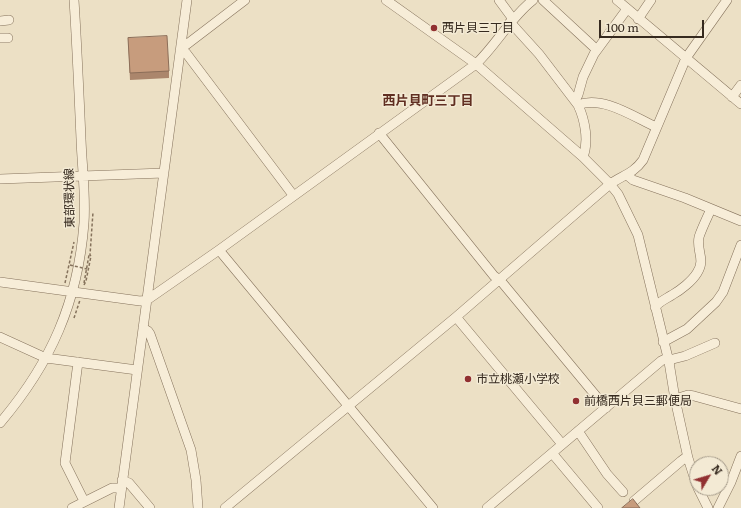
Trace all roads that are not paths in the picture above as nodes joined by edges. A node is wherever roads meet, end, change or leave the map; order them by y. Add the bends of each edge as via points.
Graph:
1 (74, 0) edge
2 (187, 0) edge
3 (245, 0) edge
4 (386, 0) edge
5 (499, 0) edge
6 (533, 0) edge
7 (543, 0) edge
8 (617, 0) edge
9 (650, 0) edge
10 (727, 0) edge
11 (627, 9) junction
12 (638, 19) junction
13 (512, 20) junction
14 (180, 49) junction
15 (597, 50) junction
16 (686, 58) junction
17 (476, 64) junction
18 (741, 85) edge
19 (732, 96) junction
20 (577, 103) junction
21 (741, 104) edge
22 (656, 127) junction
23 (379, 133) junction
24 (583, 157) junction
25 (164, 173) junction
26 (82, 175) junction
27 (627, 175) junction
28 (0, 179) edge
29 (610, 184) junction
30 (293, 195) junction
31 (711, 209) junction
32 (741, 221) edge
33 (741, 245) edge
34 (218, 250) junction
35 (500, 280) junction
36 (0, 282) edge
37 (73, 291) junction
38 (146, 300) junction
39 (655, 307) junction
40 (456, 317) junction
41 (143, 328) junction
42 (0, 337) edge
43 (663, 342) junction
44 (715, 343) dead end
45 (46, 358) junction
46 (78, 362) junction
47 (668, 362) junction
48 (137, 370) junction
49 (675, 399) junction
50 (349, 406) junction
51 (606, 408) junction
52 (741, 409) edge
53 (0, 422) edge
54 (578, 431) junction
55 (562, 444) junction
56 (552, 453) junction
57 (741, 456) edge
58 (688, 458) junction
59 (689, 461) edge
60 (122, 484) junction
61 (623, 492) dead end
62 (702, 496) edge
63 (84, 501) junction
64 (634, 501) edge
65 (72, 508) edge
66 (119, 508) edge
67 (150, 508) edge
68 (198, 508) edge
69 (225, 508) edge
70 (433, 508) edge
71 (487, 508) edge
72 (598, 508) edge
73 (708, 508) edge
74 (718, 508) edge

1 - 26 street, 東部環状線
2 - 14 street
3 - 14 street
4 - 17 street
5 - 13 street
6 - 13 street
7 - 15 street
8 - 11 street
9 - 12 street
10 - 16 street
11 - 12 street
11 - 15 street
12 - 16 street
13 - 17 street
13 - 20 street
14 - 25 street
14 - 30 street via 186,53
15 - 20 street via 586,71
16 - 19 street
16 - 22 street
17 - 23 street
17 - 24 street
18 - 19 street
19 - 21 street
20 - 22 street via 604,103
20 - 24 street via 586,132
22 - 27 street via 643,160
23 - 30 street
23 - 35 street via 494,276
24 - 29 street
25 - 26 street
25 - 38 street
26 - 28 street
26 - 37 street, 東部環状線 via 84,223
27 - 29 street
27 - 31 street via 633,180
29 - 35 street
29 - 39 street via 618,194 638,235
30 - 34 street
31 - 32 street
31 - 39 street via 699,237 698,246 702,260 699,270 686,284
33 - 43 street via 716,302 687,329
34 - 38 street
34 - 50 street
35 - 40 street
35 - 51 street
36 - 37 street
37 - 38 street
37 - 45 street, 東部環状線 via 64,319
38 - 41 street
39 - 43 street
40 - 50 street
40 - 55 street
41 - 48 street
41 - 68 street via 150,334 188,442 196,480
42 - 45 street
43 - 47 street
44 - 47 street
45 - 46 street
45 - 53 street, 東部環状線 via 29,386
46 - 48 street
46 - 63 street via 65,463
47 - 49 street
47 - 51 street via 665,359 661,361
48 - 60 street
49 - 52 street via 688,395
49 - 58 street
50 - 69 street
50 - 70 street
51 - 54 street
54 - 55 street
54 - 61 street via 607,474
55 - 56 street
56 - 71 street
56 - 72 street
57 - 74 street
58 - 59 street
58 - 64 street via 681,461
60 - 63 street
60 - 66 street
60 - 67 street via 129,483
62 - 73 street
63 - 65 street

